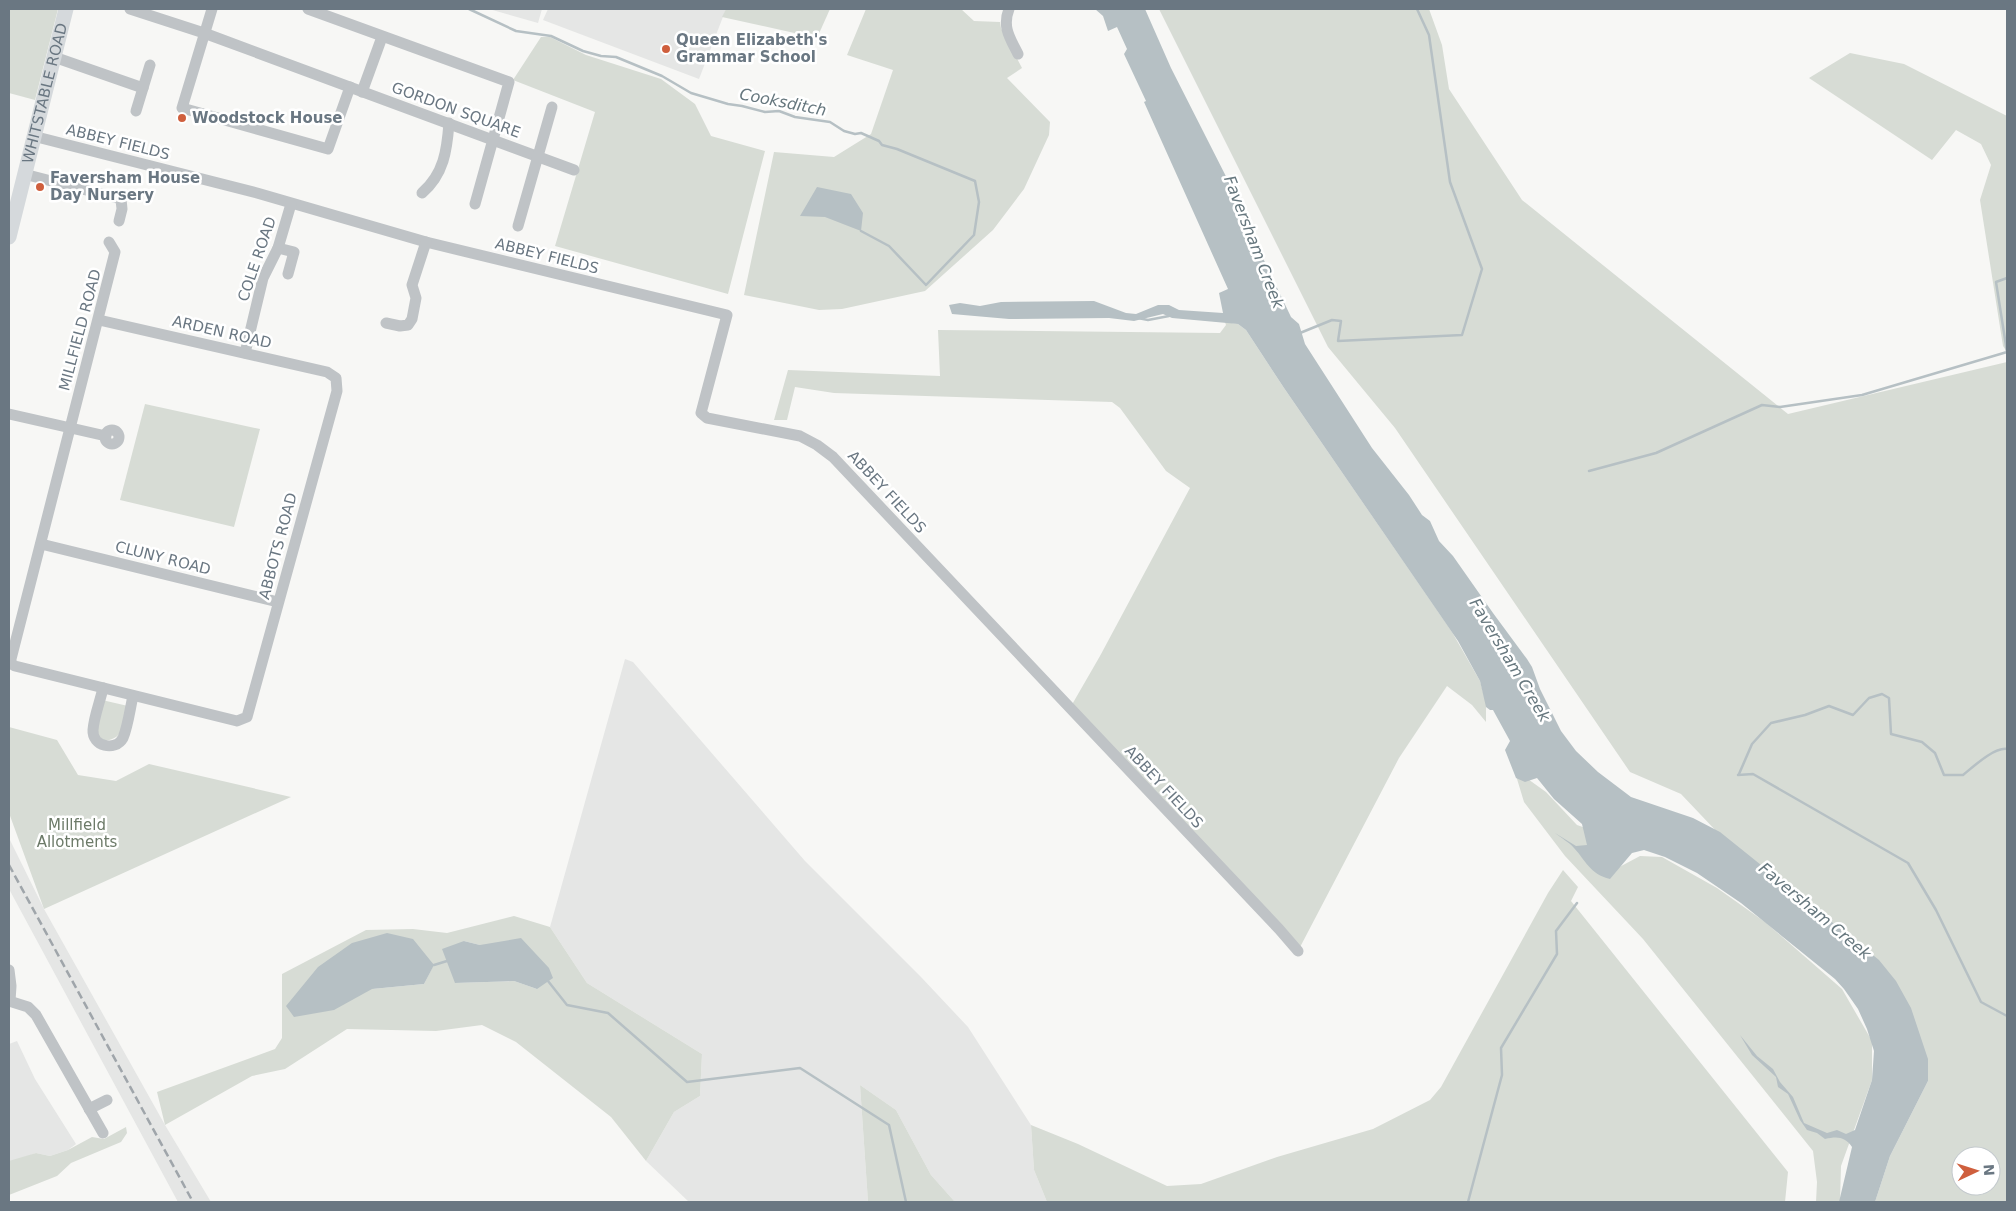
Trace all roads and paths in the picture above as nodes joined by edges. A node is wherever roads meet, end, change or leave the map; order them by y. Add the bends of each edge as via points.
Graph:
1 (66, 9) edge
2 (130, 9) edge
3 (212, 9) edge
4 (308, 9) edge
5 (1009, 9) edge
6 (204, 33) junction
7 (382, 36) junction
8 (1018, 54) dead end
9 (54, 57) junction
10 (150, 65) dead end
11 (350, 87) junction
12 (143, 88) junction
13 (362, 92) junction
14 (552, 107) dead end
15 (136, 111) dead end
16 (449, 123) junction
17 (33, 136) junction
18 (493, 140) junction
19 (538, 157) junction
20 (574, 170) dead end
21 (24, 174) junction
22 (430, 190) dead end
23 (291, 204) junction
24 (476, 204) dead end
25 (13, 205) edge
26 (119, 221) dead end
27 (518, 226) dead end
28 (9, 237) edge
29 (109, 242) dead end
30 (426, 242) junction
31 (278, 248) junction
32 (288, 274) dead end
33 (99, 320) junction
34 (386, 323) dead end
35 (245, 353) junction
36 (336, 378) joint
37 (9, 414) edge
38 (70, 427) junction
39 (106, 436) dead end
40 (41, 544) junction
41 (278, 602) junction
42 (103, 688) junction
43 (133, 696) junction
44 (1298, 951) dead end
45 (9, 970) edge
46 (9, 1001) edge
47 (107, 1100) dead end
48 (90, 1109) junction
49 (103, 1133) dead end

1 - 9 main road, WHITSTABLE ROAD
2 - 6 street, GORDON SQUARE
3 - 6 street
4 - 7 street
5 - 8 street via 1006,28
6 - 11 street, GORDON SQUARE
6 - 11 street via 182,108 328,149
7 - 13 street
7 - 18 street via 509,82
9 - 12 street
9 - 17 main road, WHITSTABLE ROAD
10 - 12 street
11 - 13 street, GORDON SQUARE
12 - 15 street
13 - 16 street, GORDON SQUARE
14 - 19 street
16 - 18 street, GORDON SQUARE
16 - 22 street via 444,162
17 - 21 main road, WHITSTABLE ROAD
17 - 23 street, ABBEY FIELDS
18 - 19 street, GORDON SQUARE
18 - 24 street
19 - 20 street, GORDON SQUARE
19 - 27 street
21 - 25 main road, WHITSTABLE ROAD
21 - 26 street via 121,199
23 - 30 street, ABBEY FIELDS
23 - 31 street, COLE ROAD
25 - 28 main road, WHITSTABLE ROAD
29 - 33 street, MILLFIELD ROAD via 115,252
30 - 34 street via 412,285 416,298 412,318 408,325
30 - 44 street, ABBEY FIELDS via 727,315 701,413 707,418 800,436 833,457
31 - 32 street via 294,252
31 - 35 street, COLE ROAD via 263,278
33 - 35 street, ARDEN ROAD
33 - 38 street, MILLFIELD ROAD
35 - 36 street, ARDEN ROAD via 327,372
36 - 41 street, ABBOTS ROAD via 337,391
37 - 38 street
38 - 39 street
38 - 40 street, MILLFIELD ROAD
40 - 41 street, CLUNY ROAD
40 - 42 street, MILLFIELD ROAD via 10,662 15,666
41 - 43 street, ABBOTS ROAD via 247,717 243,720
42 - 43 street
42 - 43 street via 93,731 95,739 105,746 122,739
45 - 46 street
46 - 48 street via 28,1007 36,1015
47 - 48 street
48 - 49 street

